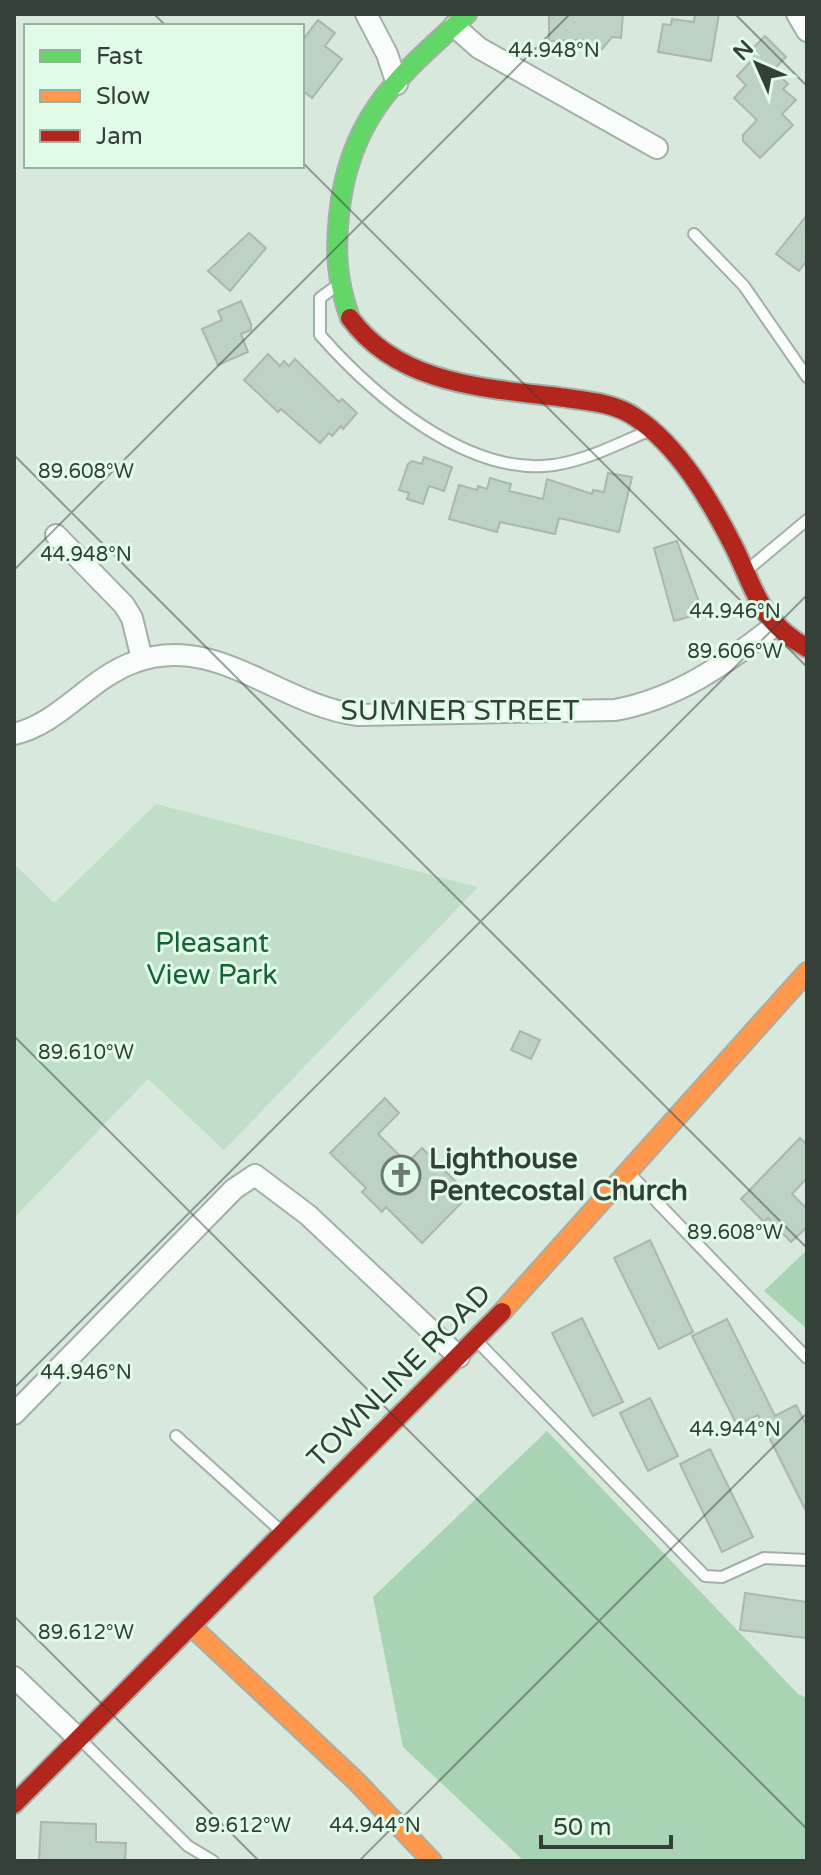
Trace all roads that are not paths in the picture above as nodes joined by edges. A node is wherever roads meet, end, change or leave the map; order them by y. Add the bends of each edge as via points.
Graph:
1 (366, 14) edge
2 (797, 14) edge
3 (461, 20) edge
4 (807, 31) edge
5 (397, 84) junction
6 (657, 148) dead end
7 (694, 234) dead end
8 (337, 286) junction
9 (807, 377) edge
10 (650, 430) junction
11 (807, 520) edge
12 (56, 535) dead end
13 (744, 572) junction
14 (773, 627) junction
15 (807, 648) edge
16 (142, 659) junction
17 (14, 734) edge
18 (807, 972) edge
19 (629, 1173) junction
20 (475, 1340) junction
21 (459, 1357) junction
22 (807, 1358) edge
23 (14, 1414) edge
24 (176, 1436) dead end
25 (283, 1533) junction
26 (807, 1560) edge
27 (191, 1626) junction
28 (14, 1677) edge
29 (79, 1739) junction
30 (14, 1804) edge
31 (213, 1861) edge
32 (432, 1861) edge

1 - 5 street
2 - 4 street
3 - 5 street
3 - 6 street via 479,48
5 - 8 street via 363,127 347,167 336,241
7 - 9 lane via 744,286
8 - 10 street via 344,311 360,336 408,368 608,405 629,412
8 - 10 lane via 320,298 320,335 346,365 414,421 475,454 509,464 552,465 593,455
10 - 13 street via 729,537
11 - 13 lane
12 - 16 street via 124,605
13 - 14 street via 756,604
14 - 15 street
14 - 16 street, SUMNER STREET via 674,692 630,708 601,711 358,715 310,705 221,662 173,655
16 - 17 street, SUMNER STREET via 109,673 50,720
18 - 19 street, TOWNLINE ROAD
19 - 20 street, TOWNLINE ROAD
19 - 22 lane
20 - 21 street, TOWNLINE ROAD
20 - 26 lane via 705,1576 722,1577 764,1558
21 - 23 street via 308,1215 255,1175 241,1182
21 - 25 street, TOWNLINE ROAD
24 - 25 lane
25 - 27 street, TOWNLINE ROAD
27 - 29 street, TOWNLINE ROAD
27 - 32 street via 356,1781
28 - 29 street
29 - 30 street, TOWNLINE ROAD
29 - 31 lane via 181,1839

